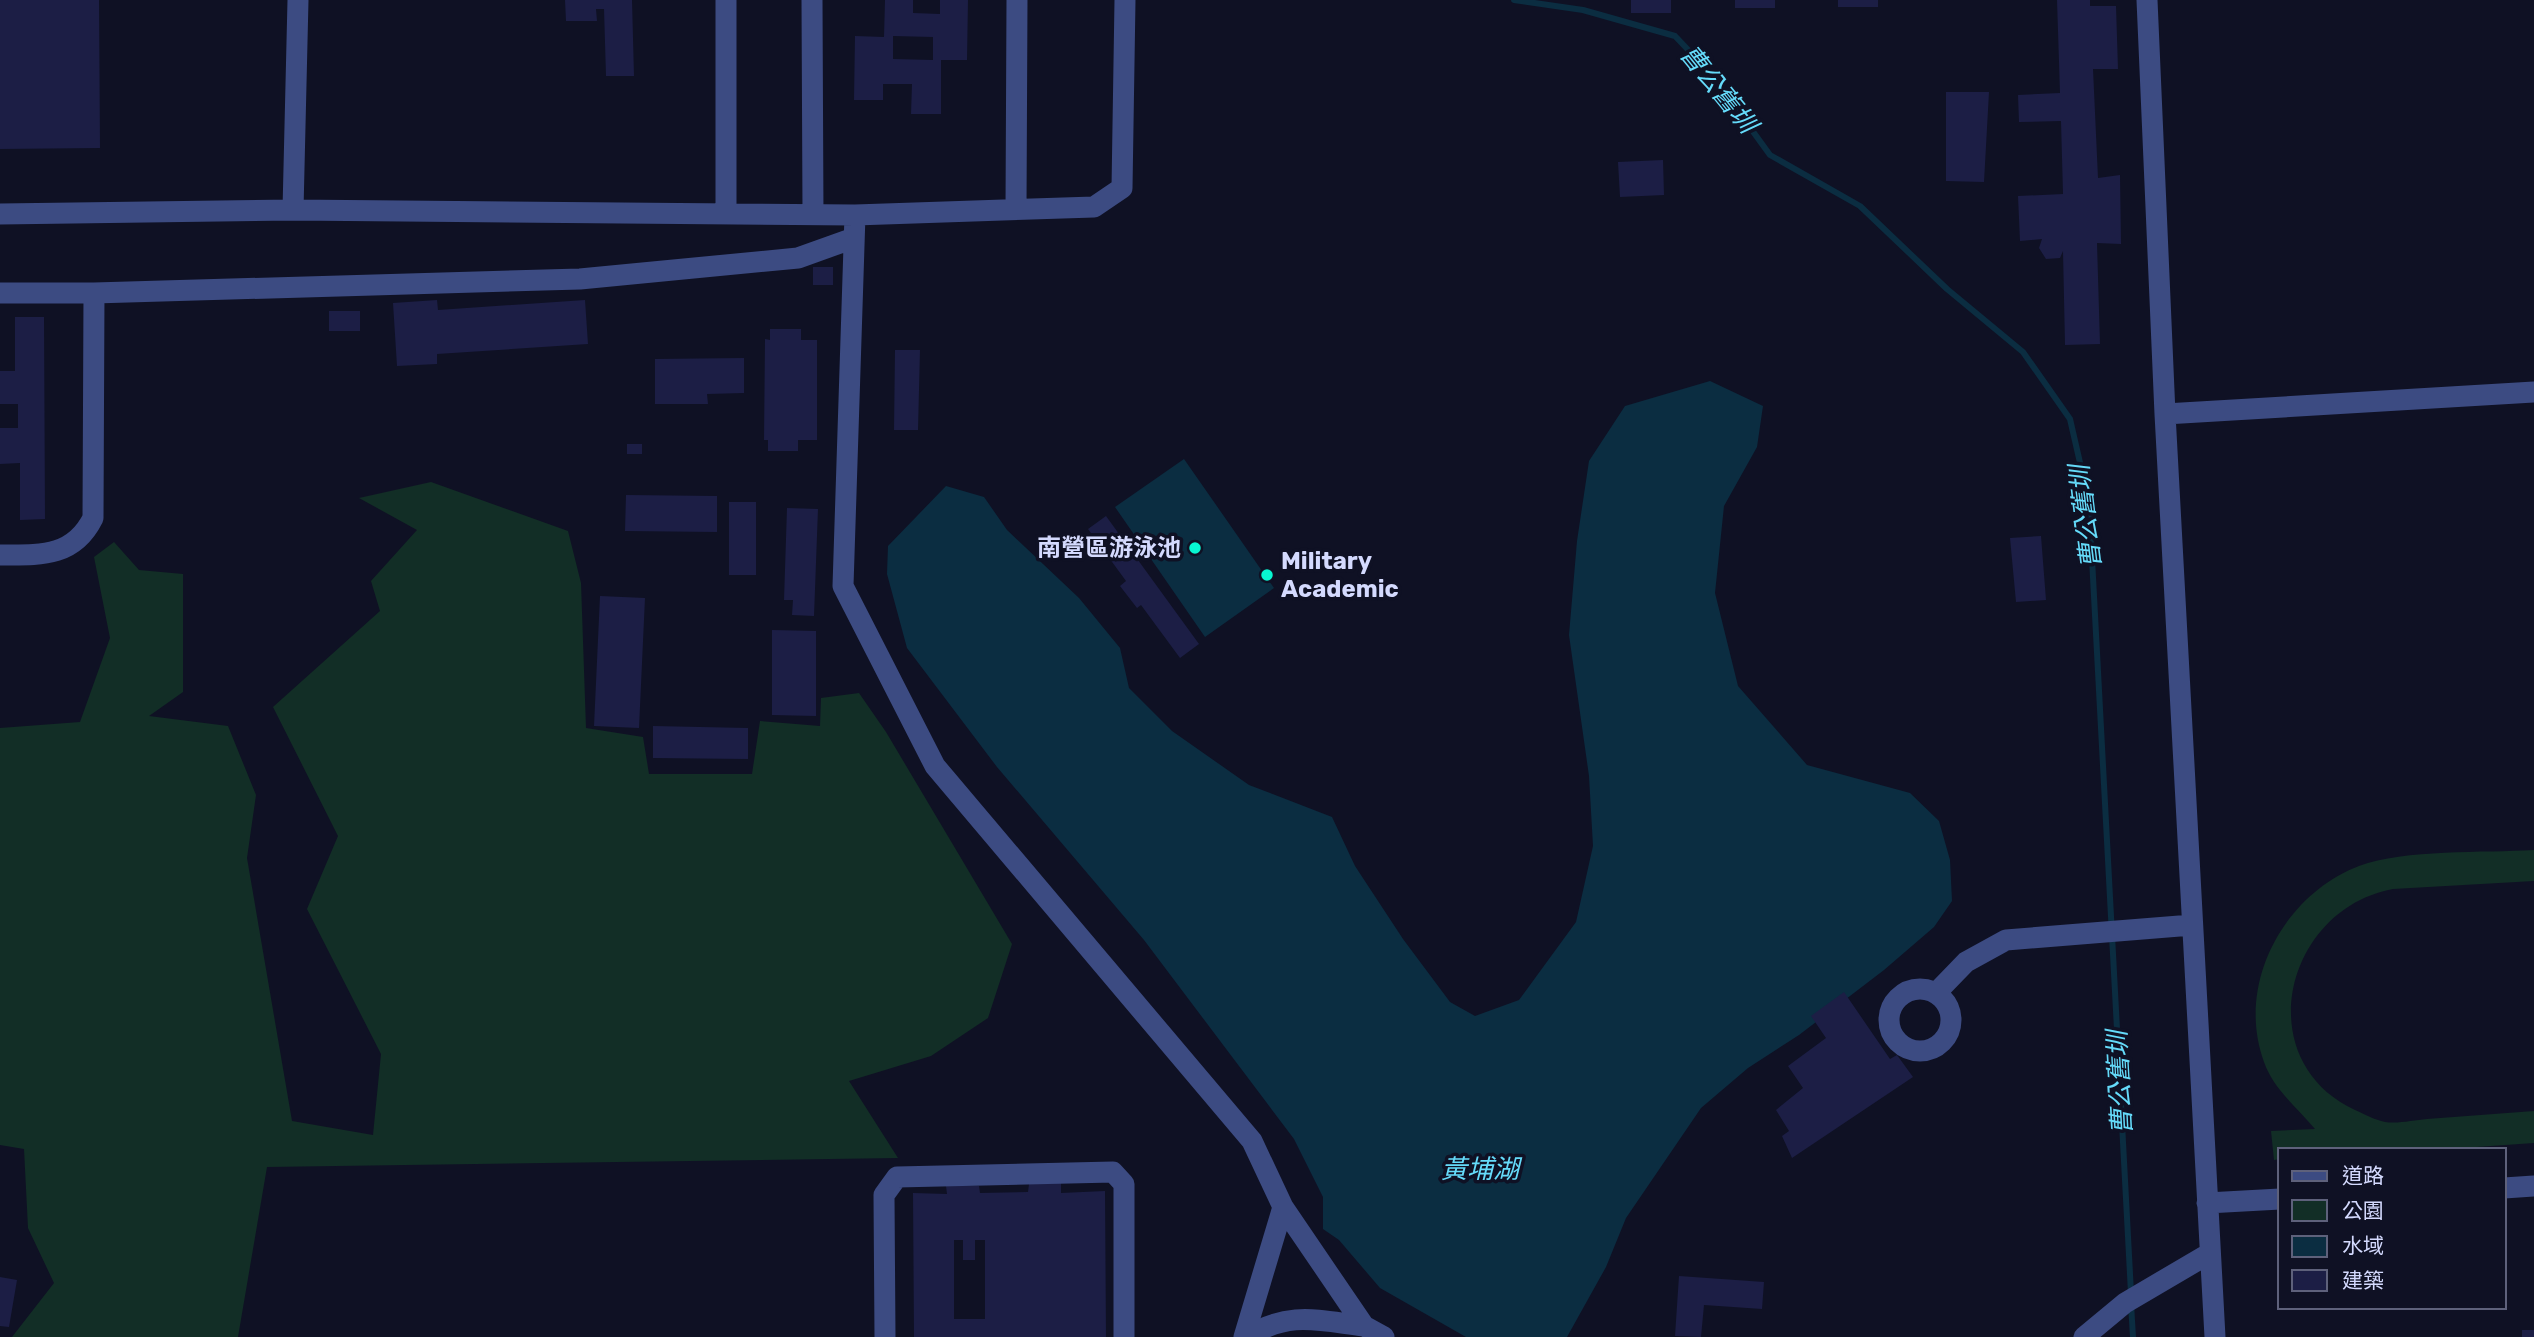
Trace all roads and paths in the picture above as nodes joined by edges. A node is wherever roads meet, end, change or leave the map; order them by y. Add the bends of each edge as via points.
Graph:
1 (298, 0) edge
2 (726, 0) edge
3 (812, 0) edge
4 (1017, 0) edge
5 (1125, 0) edge
6 (2147, 0) edge
7 (1016, 209) junction
8 (293, 210) junction
9 (0, 214) edge
10 (726, 214) junction
11 (813, 214) junction
12 (855, 215) junction
13 (854, 238) junction
14 (0, 293) edge
15 (94, 293) junction
16 (2534, 392) edge
17 (2165, 414) junction
18 (0, 555) edge
19 (2192, 925) junction
20 (1936, 993) dead end
21 (2534, 1186) edge
22 (2506, 1188) edge
23 (2278, 1199) edge
24 (2207, 1203) junction
25 (1283, 1207) junction
26 (2210, 1253) junction
27 (1364, 1326) junction
28 (885, 1337) edge
29 (1124, 1337) edge
30 (1245, 1337) edge
31 (1384, 1337) edge
32 (2084, 1337) edge
33 (2215, 1337) edge

1 - 8 street
2 - 10 street
3 - 11 street
4 - 7 street
5 - 7 street via 1122,188 1094,207
6 - 17 street
7 - 12 street
8 - 9 street
8 - 10 street
10 - 11 street
11 - 12 street
12 - 13 street
13 - 15 street via 798,258 580,279
13 - 25 street via 843,586 935,766 1252,1141
14 - 15 street
15 - 18 street via 93,518 85,535 50,555
16 - 17 street
17 - 19 street
19 - 20 street via 2006,940 1966,962
19 - 24 street
21 - 22 street
23 - 24 street
24 - 26 street
25 - 27 street
25 - 30 street
26 - 32 street via 2119,1307
26 - 33 street
27 - 30 street via 1300,1318 1270,1323
27 - 31 street
28 - 29 street via 884,1195 897,1177 1113,1172 1124,1184

